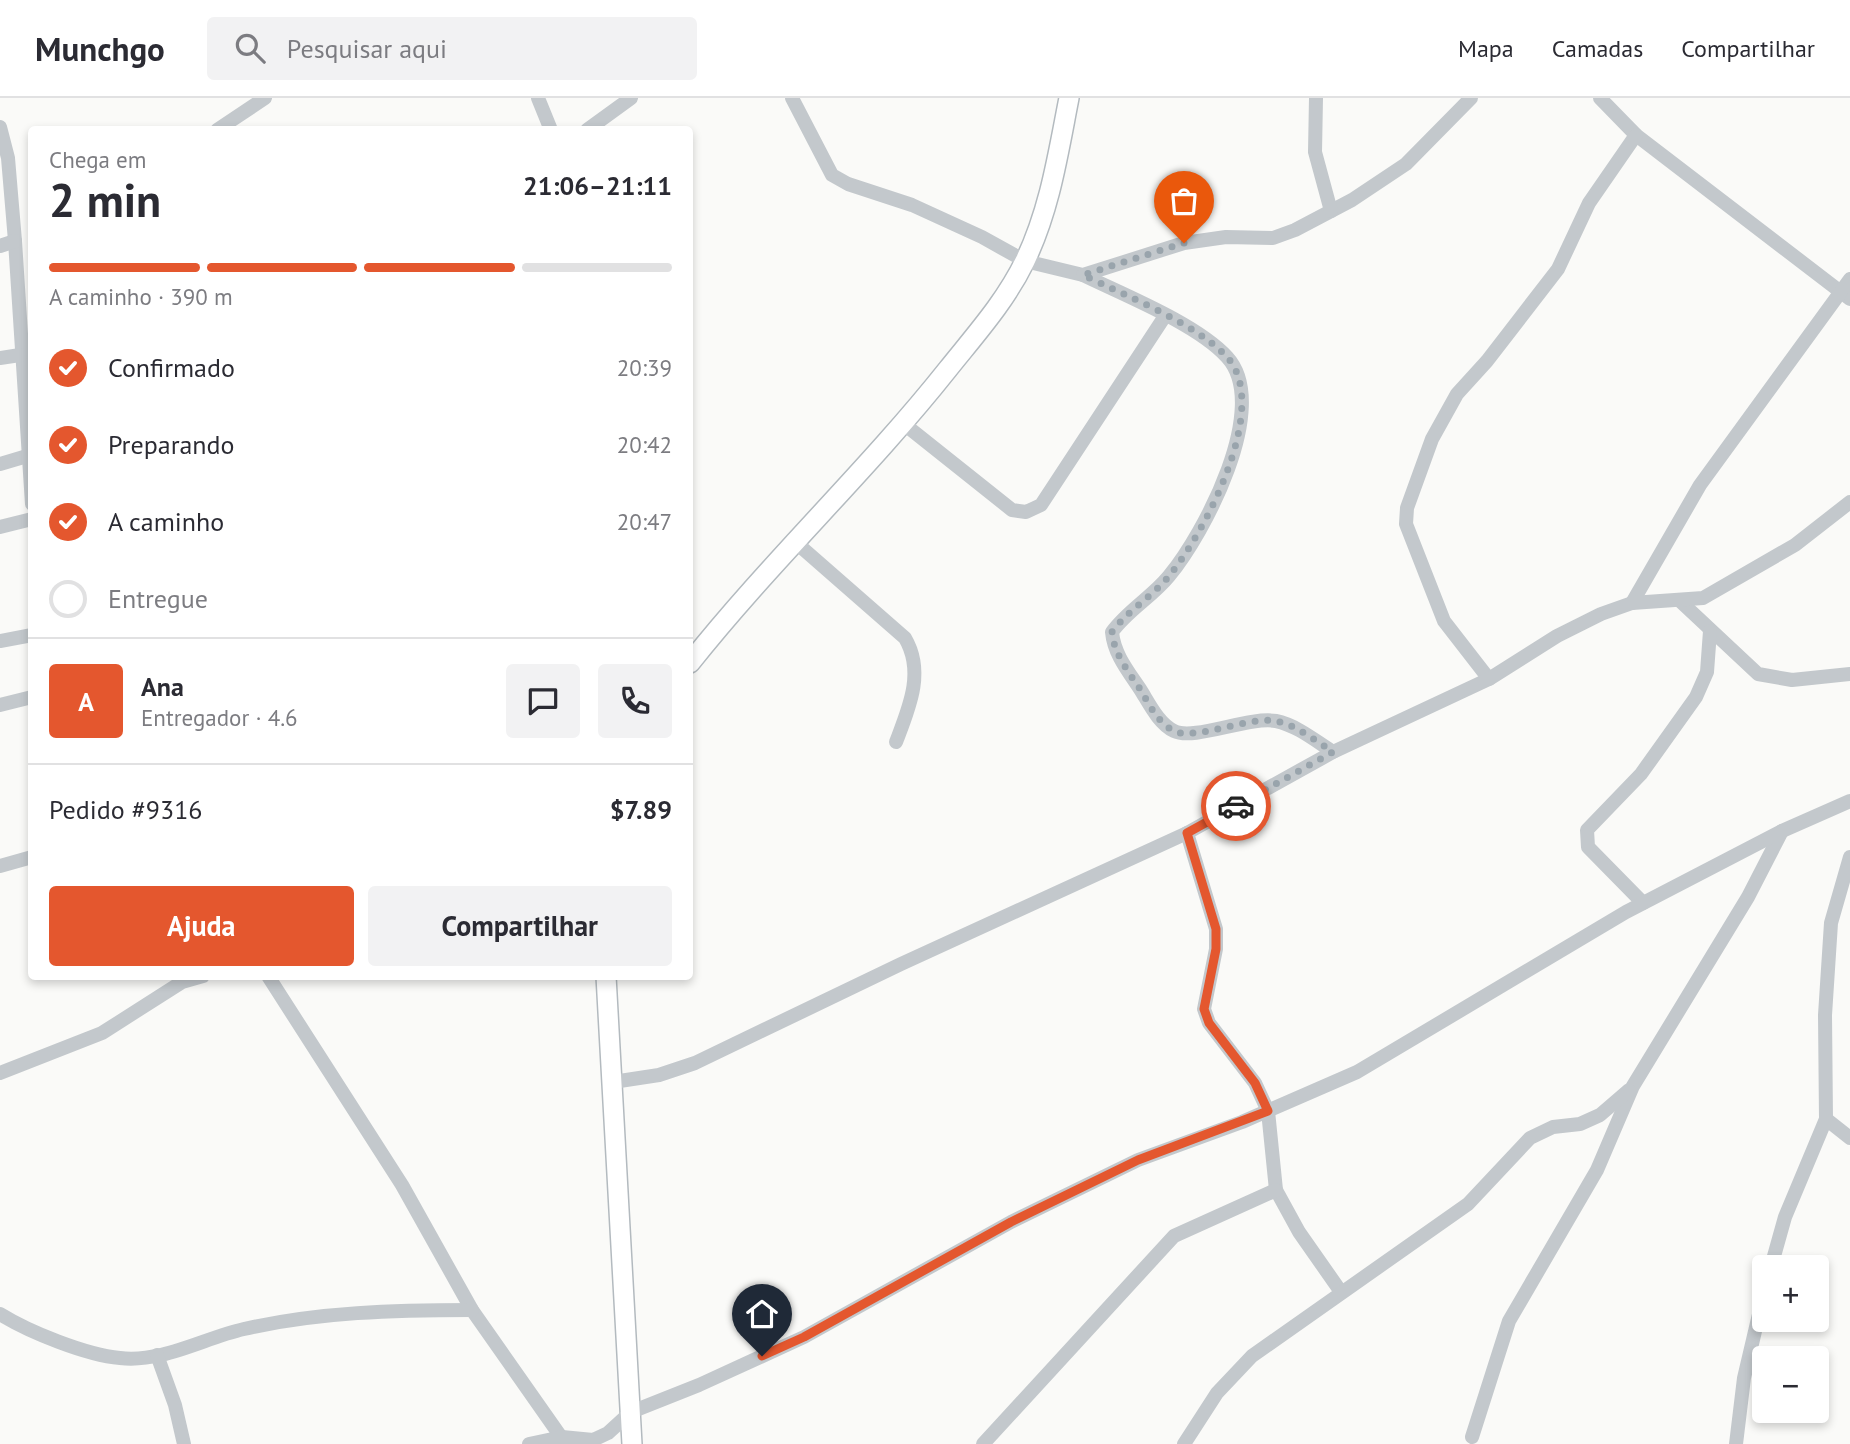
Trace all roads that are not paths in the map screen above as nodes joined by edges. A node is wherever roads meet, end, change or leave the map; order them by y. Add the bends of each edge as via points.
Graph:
1 (265, 98) edge
2 (538, 98) edge
3 (631, 98) edge
4 (792, 98) edge
5 (1069, 98) edge
6 (1316, 98) edge
7 (1471, 98) edge
8 (1600, 98) edge
9 (222, 126) edge
10 (549, 126) edge
11 (592, 126) edge
12 (0, 127) edge
13 (1636, 135) junction
14 (1331, 211) junction
15 (15, 241) junction
16 (0, 246) edge
17 (1025, 261) junction
18 (1083, 275) junction
19 (1847, 290) edge
20 (1165, 316) junction
21 (20, 355) junction
22 (0, 358) edge
23 (904, 424) junction
24 (27, 456) junction
25 (0, 464) edge
26 (28, 466) edge
27 (1850, 502) edge
28 (28, 520) edge
29 (0, 527) edge
30 (793, 540) junction
31 (1680, 601) junction
32 (1632, 603) junction
33 (1710, 631) junction
34 (28, 636) edge
35 (0, 641) edge
36 (693, 659) edge
37 (1850, 674) edge
38 (1489, 679) junction
39 (28, 697) edge
40 (0, 705) edge
41 (896, 742) dead end
42 (1333, 752) junction
43 (1850, 801) edge
44 (1782, 831) junction
45 (1187, 833) junction
46 (28, 858) edge
47 (1849, 862) edge
48 (0, 866) edge
49 (1643, 903) junction
50 (182, 980) edge
51 (269, 980) edge
52 (606, 980) edge
53 (2, 1068) edge
54 (613, 1082) junction
55 (1633, 1086) junction
56 (1268, 1111) junction
57 (1826, 1119) junction
58 (1850, 1138) edge
59 (1276, 1190) junction
60 (1774, 1255) edge
61 (1341, 1292) junction
62 (472, 1310) junction
63 (0, 1314) edge
64 (1755, 1332) edge
65 (157, 1355) junction
66 (631, 1412) junction
67 (1472, 1437) dead end
68 (564, 1441) edge
69 (184, 1444) edge
70 (529, 1444) edge
71 (632, 1444) edge
72 (983, 1444) edge
73 (1184, 1444) edge
74 (1736, 1444) edge

1 - 9 street
2 - 10 street
3 - 11 street
4 - 17 street via 832,175 923,209
5 - 17 street via 1047,207
6 - 14 street via 1315,152
7 - 14 street via 1406,164
8 - 13 street
12 - 15 street via 8,158
13 - 19 street
13 - 38 street via 1589,203 1558,269 1457,394 1432,439 1407,508 1406,524 1444,621
14 - 18 street via 1273,238 1226,237 1184,243
15 - 16 street
15 - 21 street
17 - 18 street
17 - 23 street via 1000,306
18 - 20 street
19 - 32 street via 1700,485
20 - 23 street via 1041,505 1026,512 1012,510
20 - 42 street via 1228,358 1240,394 1238,439 1208,517 1168,577 1121,619 1112,632 1113,647 1158,718 1175,732 1276,721
21 - 22 street
21 - 24 street
23 - 30 street
24 - 25 street
24 - 26 street
27 - 31 street via 1739,579 1703,598
28 - 29 street
30 - 36 street
30 - 41 street via 905,638 915,654 915,687
31 - 32 street
31 - 33 street
32 - 38 street via 1557,636
33 - 37 street via 1758,674 1792,680
33 - 49 street via 1707,672 1696,697 1641,774 1587,830 1588,847
34 - 35 street
38 - 42 street
39 - 40 street
42 - 45 street
43 - 44 street
44 - 49 street
44 - 55 street via 1748,897
45 - 54 street via 695,1063 659,1075
45 - 56 street via 1216,929 1204,1009 1209,1023 1255,1083
46 - 48 street
47 - 57 street via 1831,923 1825,1015
49 - 56 street via 1357,1072
50 - 53 street via 102,1033
51 - 62 street via 402,1185
52 - 54 street
54 - 66 street
55 - 61 street via 1600,1115 1530,1138 1468,1203
55 - 67 street via 1597,1170 1509,1321
56 - 59 street
56 - 66 street via 1138,1160 1011,1222 804,1337
57 - 58 street
57 - 60 street via 1785,1217
59 - 61 street
59 - 72 street via 1174,1236
61 - 73 street via 1252,1356 1217,1393
62 - 65 street via 352,1314 258,1327
62 - 68 street
63 - 65 street via 120,1359
64 - 74 street
65 - 69 street
66 - 68 street via 593,1440
66 - 71 street
68 - 70 street

